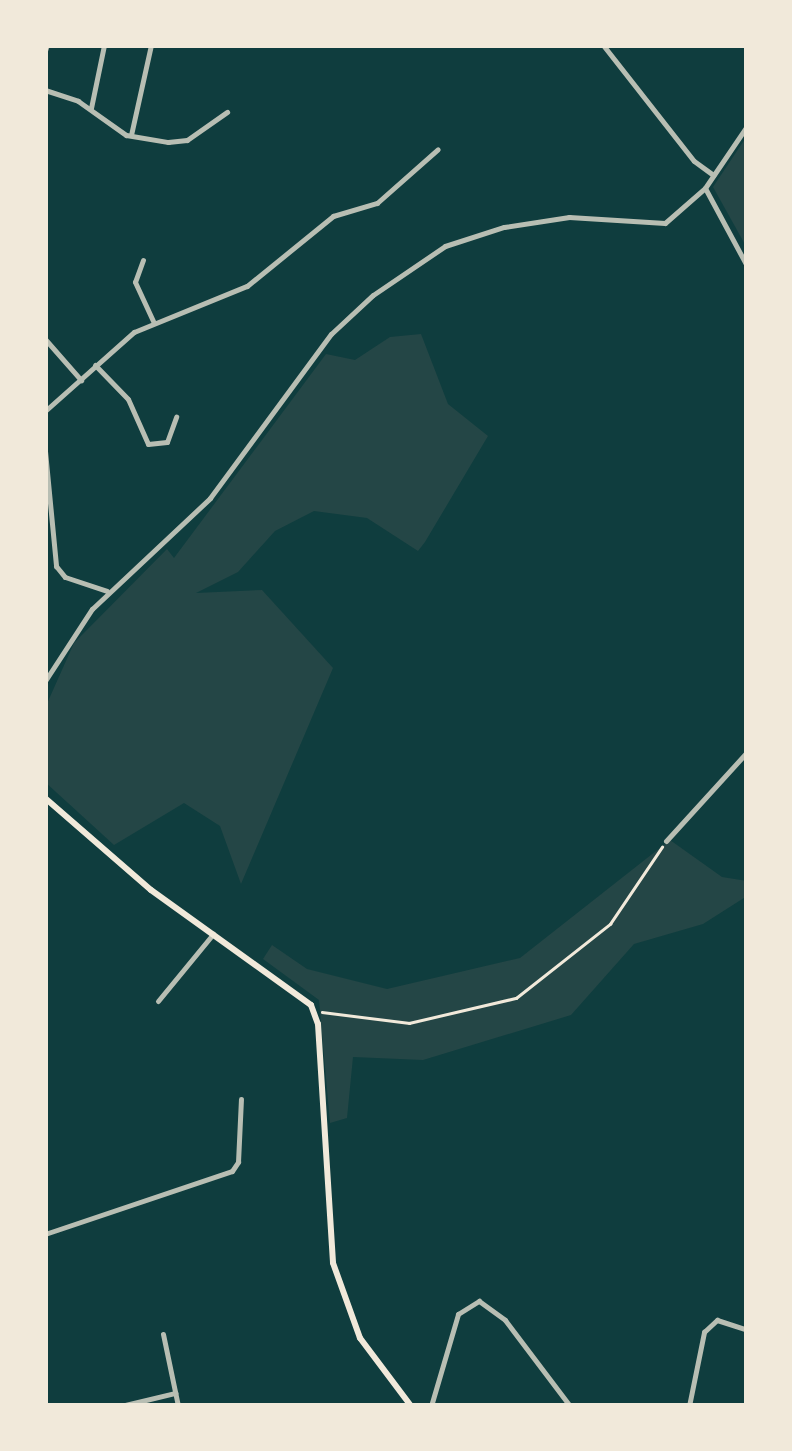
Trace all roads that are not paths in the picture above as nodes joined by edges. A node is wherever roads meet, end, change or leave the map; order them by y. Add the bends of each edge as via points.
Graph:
1 (104, 45) edge
2 (151, 45) edge
3 (309, 45) edge
4 (318, 45) edge
5 (603, 45) edge
6 (45, 90) edge
7 (91, 108) junction
8 (227, 112) dead end
9 (747, 126) edge
10 (131, 136) junction
11 (438, 149) dead end
12 (714, 175) junction
13 (705, 188) junction
14 (143, 260) dead end
15 (747, 266) edge
16 (154, 322) junction
17 (45, 339) edge
18 (95, 364) junction
19 (81, 380) junction
20 (45, 411) edge
21 (176, 417) dead end
22 (45, 450) edge
23 (110, 591) junction
24 (45, 680) edge
25 (747, 752) edge
26 (45, 798) edge
27 (666, 840) road end
28 (212, 934) junction
29 (158, 1000) dead end
30 (241, 1099) dead end
31 (45, 1234) edge
32 (747, 1330) edge
33 (163, 1334) dead end
34 (175, 1393) junction
35 (122, 1406) edge
36 (178, 1406) edge
37 (411, 1406) edge
38 (431, 1406) edge
39 (570, 1406) edge
40 (689, 1406) edge

1 - 7 street
2 - 10 street
3 - 4 street
5 - 12 street via 694,160
6 - 7 street
7 - 10 street
8 - 10 street via 187,140
9 - 12 street
11 - 16 street via 377,203 332,216 247,286
12 - 13 street
13 - 15 street
13 - 23 street via 665,223 569,217 504,227 445,246 418,264 331,334 210,498
14 - 16 street via 135,282
16 - 18 street
17 - 19 street
18 - 19 street
18 - 21 street via 128,400 148,444 167,442
19 - 20 street
22 - 23 street via 56,566 87,588
23 - 24 street
25 - 27 street
26 - 28 main road
28 - 29 street
28 - 37 main road via 300,995 316,1014 333,1262 360,1338
30 - 31 street via 232,1171
32 - 40 street via 717,1320 704,1332
33 - 34 street
34 - 35 street
34 - 36 street
38 - 39 street via 458,1314 479,1301 505,1320

